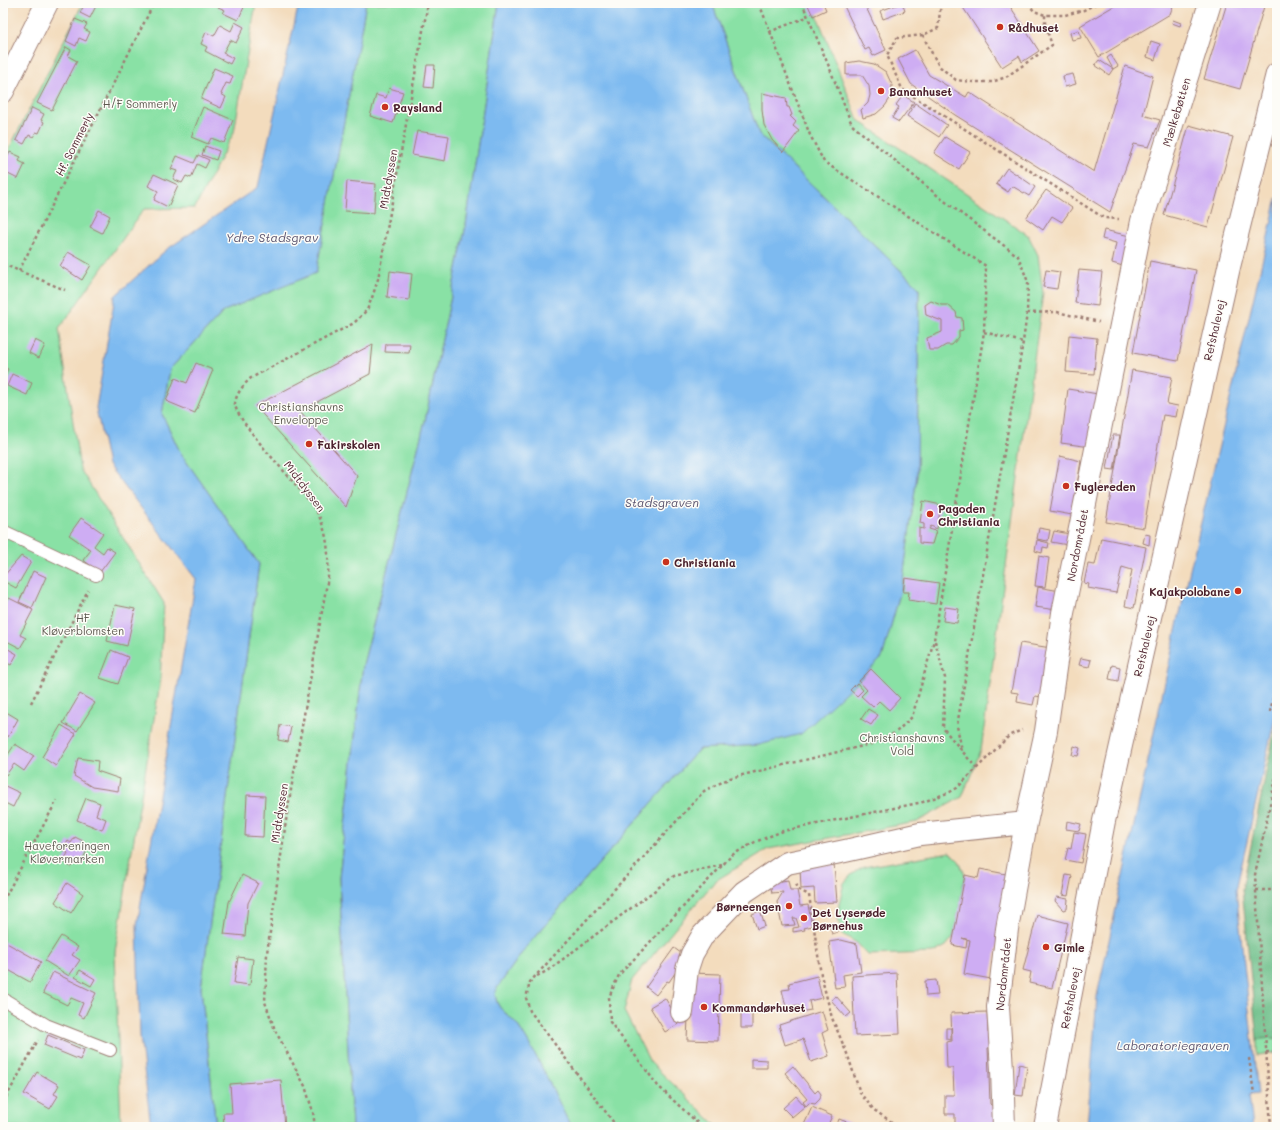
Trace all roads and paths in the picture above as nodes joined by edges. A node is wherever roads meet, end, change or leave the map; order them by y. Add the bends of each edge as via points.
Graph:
1 (47, 3) edge
2 (154, 3) edge
3 (428, 3) edge
4 (759, 3) edge
5 (802, 3) edge
6 (941, 3) edge
7 (1028, 3) edge
8 (1097, 3) edge
9 (1210, 3) edge
10 (1045, 15) junction
11 (807, 17) junction
12 (769, 32) junction
13 (923, 35) junction
14 (1277, 74) edge
15 (3, 90) edge
16 (1142, 221) junction
17 (3, 264) edge
18 (20, 271) junction
19 (65, 290) dead end
20 (1027, 313) junction
21 (1121, 327) junction
22 (984, 332) junction
23 (1023, 342) junction
24 (3, 530) edge
25 (96, 575) joint
26 (934, 640) junction
27 (1277, 682) edge
28 (31, 703) dead end
29 (1270, 712) dead end
30 (962, 751) junction
31 (977, 769) dead end
32 (1277, 772) edge
33 (57, 800) dead end
34 (1026, 823) junction
35 (787, 863) junction
36 (723, 865) dead end
37 (1255, 890) junction
38 (1277, 890) edge
39 (3, 902) edge
40 (535, 977) junction
41 (3, 999) edge
42 (682, 1012) dead end
43 (46, 1025) junction
44 (110, 1050) dead end
45 (1266, 1052) junction
46 (1277, 1052) edge
47 (1249, 1058) dead end
48 (1254, 1094) dead end
49 (3, 1103) edge
50 (315, 1127) edge
51 (617, 1127) edge
52 (899, 1127) edge
53 (1004, 1127) edge
54 (1045, 1127) edge
55 (1271, 1127) edge

1 - 15 street
2 - 18 path, Hf. Sommerly
3 - 50 path, Midtdyssen via 378,279 367,310 354,323 251,378 244,385 235,404 236,412 248,429 314,508 325,530 329,554 328,577 288,806 267,953 265,1002 274,1030 305,1086
4 - 12 path
5 - 11 path
6 - 13 path via 938,28
7 - 10 path via 1034,11
8 - 10 path via 1065,15
9 - 16 street, Mælkebøtten
10 - 13 path via 1045,25 1052,45 1006,77 992,82 956,80 939,66
11 - 12 path
11 - 20 path via 852,125 943,200 1018,256 1028,282
12 - 22 path via 810,135 824,162 986,266
13 - 16 path via 897,38 887,55 902,89 1104,218
14 - 54 street, Refshalevej via 1228,267 1104,821
16 - 21 street, Nordområdet
17 - 18 path
18 - 19 path
20 - 21 path via 1057,312
20 - 23 path
21 - 34 street, Nordområdet via 1063,612 1046,731
22 - 23 path
22 - 26 path
23 - 30 path via 957,726
24 - 25 lane
25 - 28 path
26 - 30 path via 945,678 942,728
26 - 40 path via 912,717 895,733 871,744 730,778 704,791
27 - 29 path
30 - 31 path
32 - 37 path via 1255,875
33 - 39 path
34 - 35 street via 920,834
34 - 53 street, Nordområdet via 1007,929 998,1007
35 - 42 street via 744,892 703,935 687,969
35 - 52 path via 799,890 809,895 821,975 832,1018 860,1093 874,1110
36 - 40 path via 674,876
37 - 38 path
37 - 45 path
40 - 51 path via 530,982 526,998 530,1011
41 - 43 lane
43 - 44 lane
43 - 49 path
45 - 46 path
45 - 55 path
47 - 48 path

